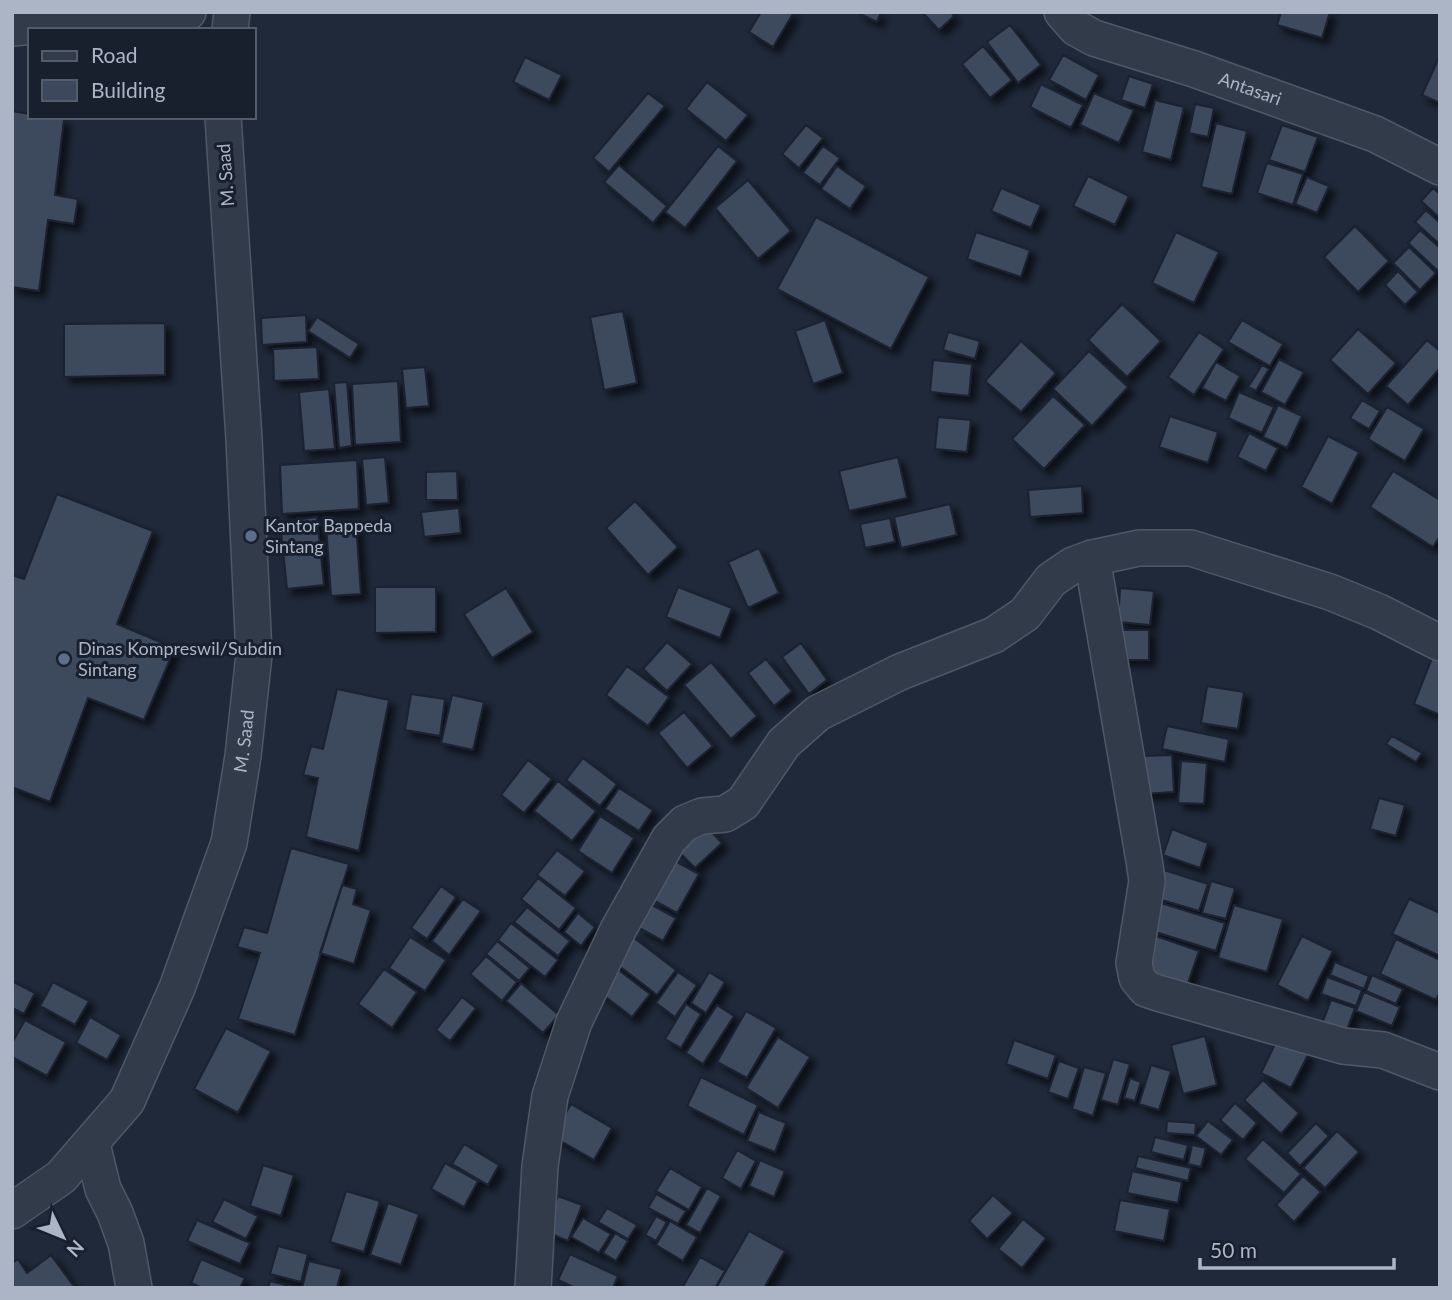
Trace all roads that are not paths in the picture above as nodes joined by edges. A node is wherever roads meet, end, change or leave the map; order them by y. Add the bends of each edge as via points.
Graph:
1 (188, 12) edge
2 (1062, 12) edge
3 (12, 28) edge
4 (223, 119) edge
5 (1440, 167) edge
6 (1092, 558) junction
7 (1440, 643) edge
8 (1440, 1072) edge
9 (92, 1144) junction
10 (12, 1211) edge
11 (134, 1288) edge
12 (533, 1288) edge

1 - 3 street
2 - 5 street, Antasari via 1076,28 1094,38 1375,134
4 - 9 street, M. Saad via 254,615 248,717 229,843 186,962 127,1101
6 - 7 street via 1139,548 1191,548 1330,592
6 - 8 street via 1147,881 1134,963 1137,978 1146,989 1158,993 1343,1046 1383,1050
6 - 12 street via 1051,580 1025,614 994,635 900,672 818,713 784,743 743,803 725,814 685,823 669,839 574,1022 550,1096 540,1166
9 - 10 street, M. Saad via 61,1177
9 - 11 street via 103,1189 125,1243

